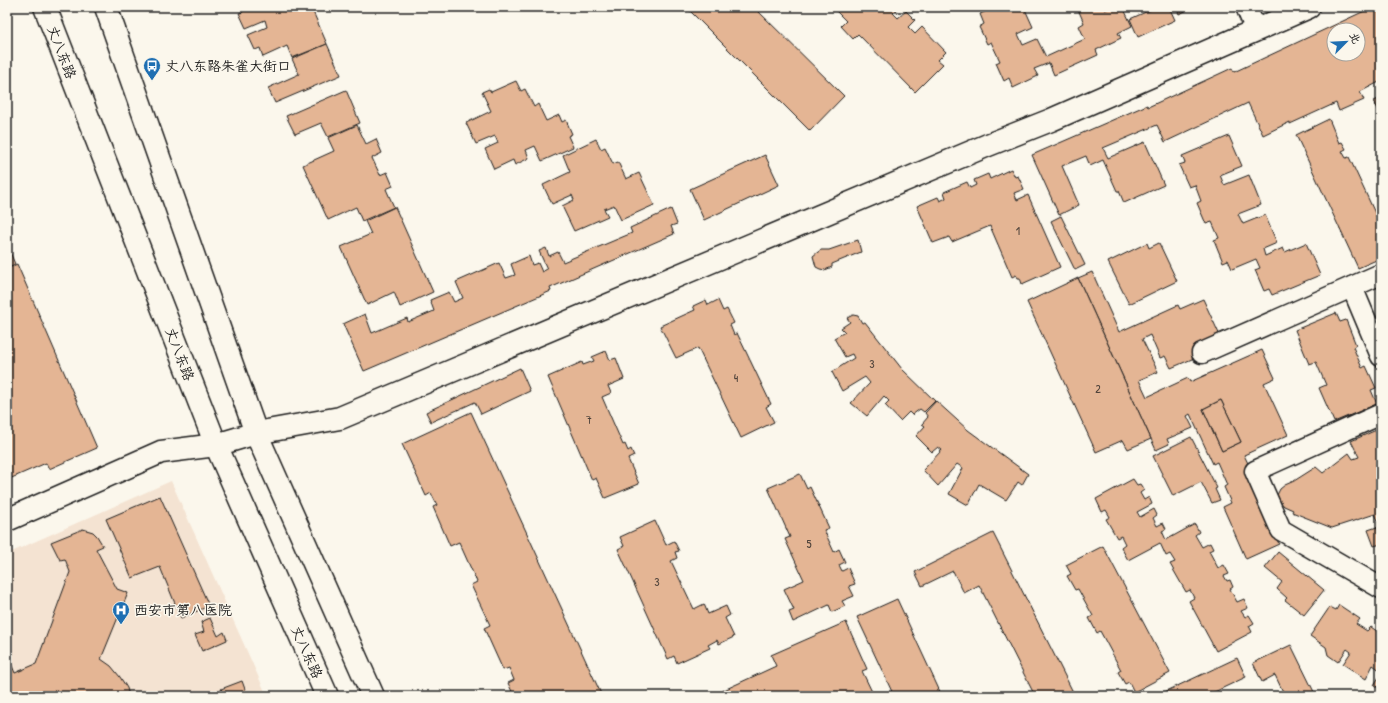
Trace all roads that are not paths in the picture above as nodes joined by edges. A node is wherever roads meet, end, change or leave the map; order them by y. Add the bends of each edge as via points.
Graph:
1 (44, 7) edge
2 (106, 7) edge
3 (1246, 7) edge
4 (1309, 7) edge
5 (1256, 30) junction
6 (1381, 274) edge
7 (1352, 287) junction
8 (1202, 353) dead end
9 (1381, 356) edge
10 (1381, 414) edge
11 (256, 433) junction
12 (216, 445) junction
13 (7, 520) edge
14 (1381, 588) edge
15 (327, 696) edge
16 (373, 696) edge

1 - 12 main road, 丈八东路
2 - 11 main road
3 - 5 street
4 - 5 main road
5 - 11 main road via 1051,120 340,418
6 - 7 street
7 - 8 street
7 - 9 street
10 - 14 street via 1255,471 1281,530
11 - 12 main road
11 - 16 main road
12 - 13 main road via 161,452
12 - 15 main road, 丈八东路

